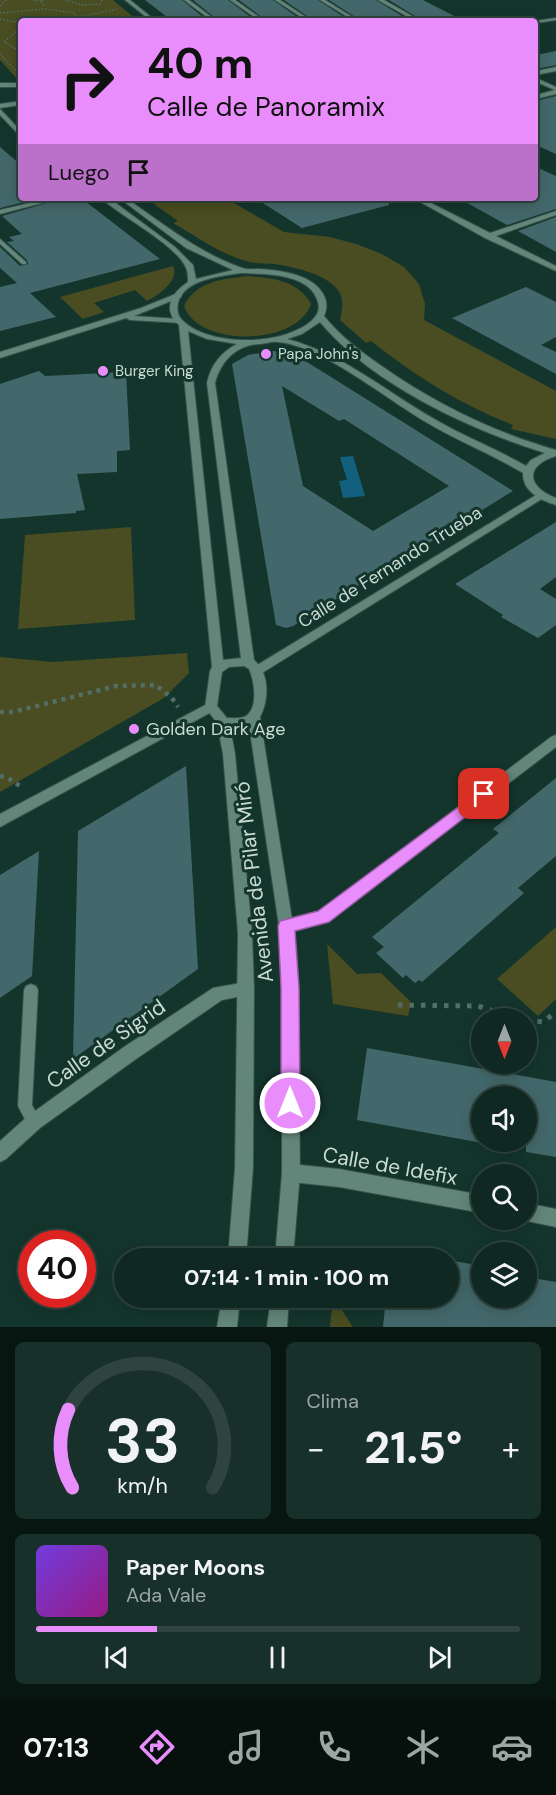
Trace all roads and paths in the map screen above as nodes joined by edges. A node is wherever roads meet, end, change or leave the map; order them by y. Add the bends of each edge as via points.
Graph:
1 (6, 0) edge
2 (33, 0) edge
3 (42, 0) edge
4 (65, 0) edge
5 (102, 0) edge
6 (127, 0) edge
7 (186, 0) edge
8 (232, 0) edge
9 (277, 0) edge
10 (322, 0) edge
11 (380, 0) edge
12 (0, 6) edge
13 (135, 6) junction
14 (44, 7) junction
15 (0, 13) edge
16 (76, 17) junction
17 (72, 18) edge
18 (150, 18) edge
19 (211, 18) edge
20 (259, 18) edge
21 (305, 18) edge
22 (352, 18) edge
23 (413, 18) edge
24 (0, 19) edge
25 (556, 19) edge
26 (538, 22) edge
27 (18, 24) edge
28 (18, 28) edge
29 (7, 44) junction
30 (0, 45) edge
31 (18, 50) edge
32 (0, 54) edge
33 (556, 69) edge
34 (18, 73) edge
35 (538, 73) edge
36 (0, 78) edge
37 (538, 81) edge
38 (18, 84) edge
39 (18, 84) edge
40 (0, 85) edge
41 (556, 91) edge
42 (538, 96) edge
43 (18, 103) edge
44 (0, 106) edge
45 (0, 111) edge
46 (18, 132) edge
47 (46, 201) edge
48 (108, 201) edge
49 (126, 201) edge
50 (422, 201) edge
51 (0, 212) edge
52 (556, 213) edge
53 (488, 236) junction
54 (0, 241) edge
55 (24, 264) dead end
56 (556, 269) edge
57 (241, 271) junction
58 (192, 283) junction
59 (178, 295) junction
60 (320, 316) junction
61 (105, 322) junction
62 (181, 323) junction
63 (275, 340) junction
64 (248, 342) junction
65 (0, 355) edge
66 (555, 453) edge
67 (526, 471) junction
68 (541, 495) junction
69 (556, 502) edge
70 (253, 666) junction
71 (219, 667) junction
72 (211, 707) junction
73 (0, 712) edge
74 (254, 717) junction
75 (186, 720) junction
76 (223, 722) junction
77 (556, 740) edge
78 (0, 776) edge
79 (39, 798) junction
80 (0, 821) edge
81 (286, 926) junction
82 (246, 989) junction
83 (31, 990) dead end
84 (398, 1005) dead end
85 (484, 1008) edge
86 (556, 1012) edge
87 (537, 1021) edge
88 (34, 1122) junction
89 (0, 1153) edge
90 (291, 1173) junction
91 (471, 1202) edge
92 (537, 1214) edge
93 (556, 1218) edge
94 (238, 1248) edge
95 (285, 1248) edge
96 (230, 1308) edge
97 (279, 1308) edge
98 (227, 1327) edge
99 (277, 1327) edge

1 - 12 path
2 - 3 path
3 - 14 path
4 - 5 path via 83,5 100,4
6 - 13 street
7 - 19 lane
8 - 20 lane
9 - 21 lane
10 - 22 lane
11 - 23 street
13 - 16 path
13 - 18 street
14 - 15 path
14 - 16 path via 63,9
16 - 17 path
24 - 27 path
25 - 26 street
28 - 29 path via 4,42
29 - 30 path
29 - 31 path
32 - 34 path
33 - 35 street
36 - 38 street
37 - 41 street
39 - 40 street
41 - 42 street
43 - 44 street
45 - 46 street
47 - 51 lane
48 - 58 street via 189,265
49 - 57 street via 189,246
50 - 53 street
52 - 53 street
53 - 56 street
54 - 55 lane
57 - 58 street
57 - 60 street via 281,274 312,287 321,296
58 - 59 street
59 - 61 street
59 - 62 street via 173,309
60 - 63 street via 299,332
60 - 66 street via 356,351 451,415 493,434
61 - 62 street via 147,318
61 - 65 street
62 - 64 street via 218,339
62 - 71 street
63 - 64 street
63 - 67 street via 308,347 332,358 434,423
64 - 70 street via 214,365 211,383
66 - 67 street via 541,456
67 - 68 street via 532,488
68 - 69 street
68 - 70 street, Calle de Fernando Trueba
70 - 71 street via 228,663
70 - 74 street via 260,692
71 - 72 street
72 - 75 street
72 - 76 street
73 - 75 path via 116,686 156,685 172,698
74 - 76 street via 244,722
74 - 81 street, Avenida de Pilar Miró
75 - 79 street
76 - 82 street, Avenida de Pilar Miró via 245,933
77 - 81 street via 323,917
78 - 79 path
79 - 80 street
81 - 90 street, Avenida de Pilar Miró
82 - 88 street, Calle de Sigrid via 219,993
82 - 94 street, Avenida de Pilar Miró via 244,1168
83 - 88 lane via 25,1106
84 - 85 path
86 - 87 path via 543,1022
88 - 89 street, Calle de Sigrid
90 - 91 street, Calle de Idefix
90 - 95 street, Avenida de Pilar Miró
92 - 93 street
96 - 98 street
97 - 99 street

